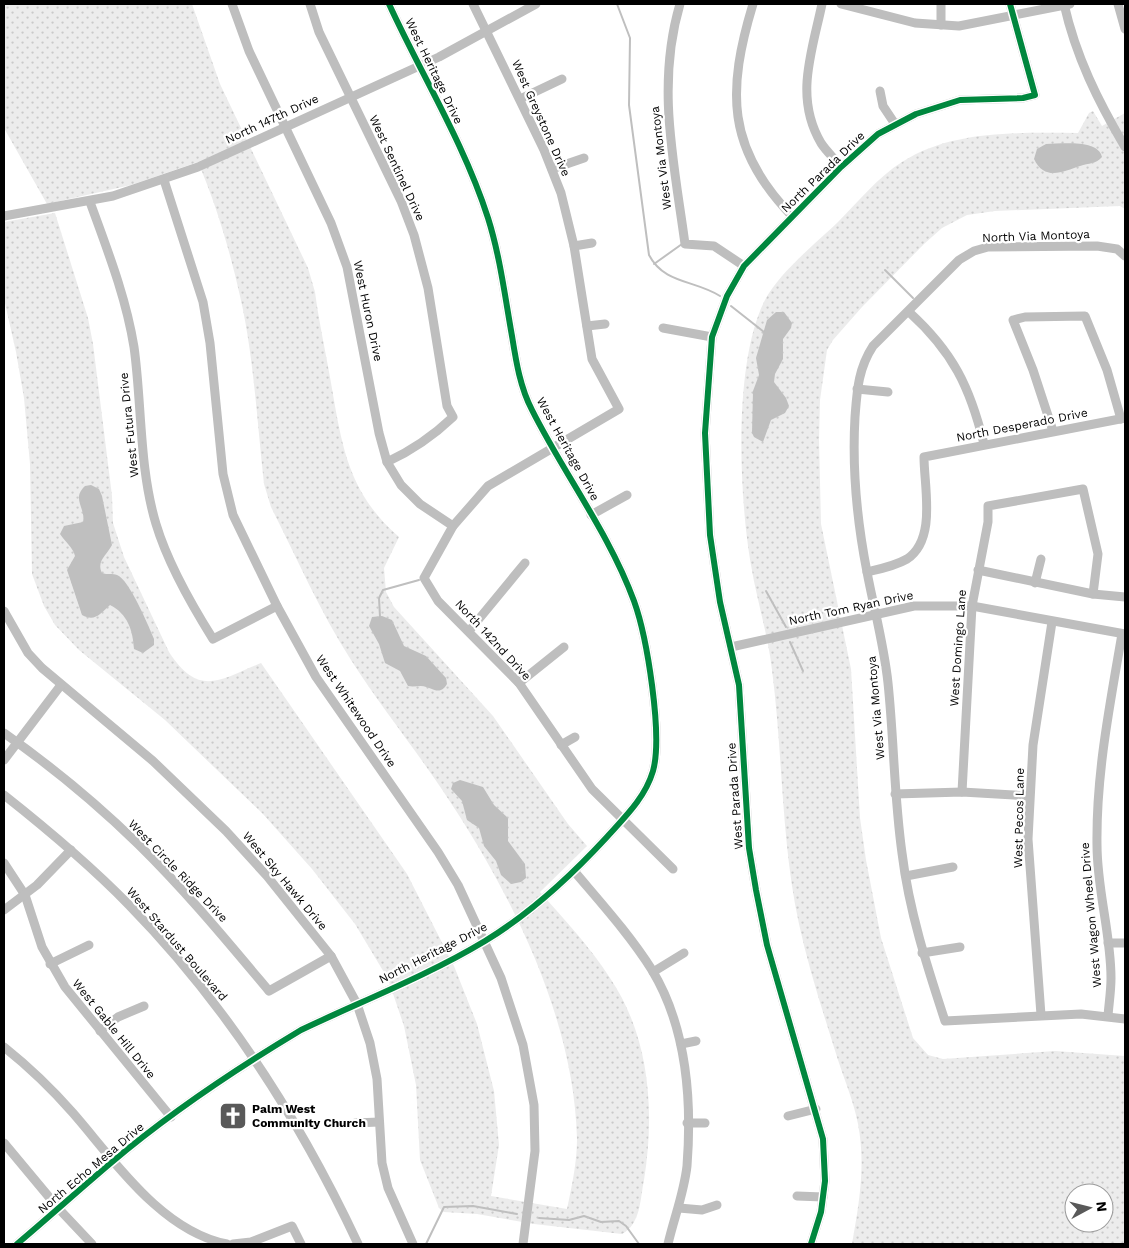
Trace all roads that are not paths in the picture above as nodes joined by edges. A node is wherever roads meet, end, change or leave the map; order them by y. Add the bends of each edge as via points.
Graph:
1 (232, 4) edge
2 (310, 4) edge
3 (388, 4) edge
4 (473, 4) edge
5 (536, 4) edge
6 (680, 4) edge
7 (753, 4) edge
8 (822, 4) edge
9 (841, 4) edge
10 (941, 4) edge
11 (1010, 4) edge
12 (1066, 4) edge
13 (1118, 4) edge
14 (1012, 16) junction
15 (941, 25) junction
16 (1125, 29) edge
17 (485, 30) junction
18 (419, 66) junction
19 (562, 79) dead end
20 (880, 91) dead end
21 (350, 97) junction
22 (520, 99) junction
23 (895, 124) junction
24 (285, 126) junction
25 (1125, 148) edge
26 (584, 158) dead end
27 (841, 167) junction
28 (552, 169) junction
29 (164, 180) junction
30 (90, 202) junction
31 (5, 213) edge
32 (792, 216) junction
33 (592, 243) dead end
34 (574, 246) junction
35 (1125, 256) edge
36 (744, 266) junction
37 (909, 312) junction
38 (605, 324) dead end
39 (587, 326) junction
40 (663, 328) dead end
41 (712, 338) junction
42 (857, 389) junction
43 (888, 392) dead end
44 (1123, 418) edge
45 (1052, 431) junction
46 (984, 444) junction
47 (553, 446) junction
48 (387, 462) junction
49 (627, 495) dead end
50 (591, 515) junction
51 (453, 526) junction
52 (1041, 559) dead end
53 (525, 563) dead end
54 (978, 570) junction
55 (867, 572) junction
56 (1035, 583) junction
57 (1093, 594) junction
58 (1125, 598) edge
59 (278, 606) junction
60 (972, 606) junction
61 (4, 610) edge
62 (876, 614) junction
63 (1052, 622) junction
64 (470, 631) junction
65 (1123, 634) edge
66 (564, 647) dead end
67 (731, 647) junction
68 (519, 683) junction
69 (61, 685) junction
70 (4, 733) edge
71 (575, 737) dead end
72 (17, 742) junction
73 (561, 745) junction
74 (4, 760) edge
75 (962, 792) junction
76 (895, 794) junction
77 (4, 795) edge
78 (1029, 796) junction
79 (624, 819) junction
80 (71, 850) junction
81 (4, 863) edge
82 (953, 867) dead end
83 (673, 869) dead end
84 (574, 871) junction
85 (906, 876) junction
86 (25, 895) junction
87 (4, 910) edge
88 (485, 941) junction
89 (1108, 943) junction
90 (1125, 943) edge
91 (89, 945) dead end
92 (960, 947) dead end
93 (684, 953) dead end
94 (922, 953) junction
95 (331, 956) junction
96 (50, 964) junction
97 (653, 972) junction
98 (356, 1004) junction
99 (144, 1006) dead end
100 (1041, 1015) junction
101 (1108, 1016) junction
102 (1125, 1019) edge
103 (100, 1031) junction
104 (696, 1041) dead end
105 (681, 1044) junction
106 (4, 1047) edge
107 (254, 1060) junction
108 (816, 1108) junction
109 (788, 1116) dead end
110 (170, 1117) junction
111 (380, 1122) junction
112 (355, 1123) dead end
113 (687, 1123) junction
114 (705, 1123) dead end
115 (4, 1143) edge
116 (113, 1162) junction
117 (797, 1196) dead end
118 (823, 1197) junction
119 (717, 1205) dead end
120 (679, 1208) junction
121 (59, 1209) junction
122 (17, 1244) edge
123 (92, 1244) edge
124 (227, 1244) edge
125 (233, 1244) edge
126 (301, 1244) edge
127 (358, 1244) edge
128 (414, 1244) edge
129 (523, 1244) edge
130 (668, 1244) edge
131 (811, 1244) edge

1 - 24 street, West Huron Drive via 249,51
2 - 21 street, West Sentinel Drive via 319,32
3 - 18 street, West Heritage Drive
4 - 17 street, West Greystone Drive
5 - 17 street, North 147th Drive
6 - 36 street, West Via Montoya via 670,49 667,108 685,244 714,246
7 - 32 street via 739,59 736,95 739,124 745,150 758,174 772,196
8 - 27 street via 805,81 809,117 822,144
9 - 15 street via 915,23
10 - 15 street
11 - 14 street
12 - 14 street
12 - 25 street via 1078,54 1092,89
13 - 16 street
14 - 15 street via 976,24
14 - 23 street, North Parada Drive via 1035,95 960,100
17 - 18 street, North 147th Drive
17 - 22 street, West Greystone Drive
18 - 21 street, North 147th Drive
18 - 47 street, West Heritage Drive via 473,178 487,215 496,247 517,369 531,408
19 - 22 street
20 - 23 street via 884,106
21 - 24 street, North 147th Drive
21 - 48 street, West Sentinel Drive via 401,201 414,235 428,288 447,406 453,417 416,449
22 - 28 street, West Greystone Drive
23 - 27 street, North Parada Drive via 878,134
24 - 29 street, North 147th Drive
24 - 48 street, West Huron Drive via 331,223 347,267
26 - 28 street
27 - 32 street, North Parada Drive
28 - 34 street, West Greystone Drive
29 - 30 street, North 147th Drive
29 - 59 street, West Whitewood Drive via 203,302 228,496
30 - 31 street, North 147th Drive
30 - 59 street, West Futura Drive via 124,304 134,346 147,482 156,524 173,566 212,639
32 - 36 street, North Parada Drive
33 - 34 street
34 - 39 street, West Greystone Drive
35 - 37 street, North Via Montoya via 1116,249 1096,246 980,249 959,260
36 - 41 street, North Parada Drive via 727,296
37 - 42 street, West Via Montoya via 864,360
37 - 46 street via 940,343 956,366 976,414
38 - 39 street
39 - 47 street, West Greystone Drive via 592,359 619,409
40 - 41 street
41 - 67 street, West Parada Drive via 705,433 707,500 714,569
42 - 43 street
42 - 55 street, West Via Montoya via 854,432 856,497
44 - 45 street, North Desperado Drive
44 - 45 street via 1085,316 1013,320
45 - 46 street, North Desperado Drive
46 - 55 street, North Desperado Drive via 924,457 927,523 914,558
47 - 50 street, West Heritage Drive
47 - 51 street via 488,486
48 - 51 street, West Huron Drive via 401,485 420,504
49 - 50 street
50 - 79 street, West Heritage Drive via 627,584 640,620 657,736 656,758 648,785
51 - 64 street, North 142nd Drive via 424,578 438,601
52 - 56 street
53 - 64 street
54 - 56 street
54 - 57 street, West Domingo Lane via 988,506 1083,489 1098,554
54 - 60 street, West Domingo Lane
55 - 62 street, West Via Montoya
56 - 57 street
57 - 58 street
59 - 88 street, West Whitewood Drive via 316,677 438,852
60 - 62 street, North Tom Ryan Drive via 914,606
60 - 63 street, North Tom Ryan Drive
60 - 75 street, West Domingo Lane
61 - 69 street, West Sky Hawk Drive via 28,653
62 - 67 street, North Tom Ryan Drive
62 - 76 street, West Via Montoya via 888,684
63 - 65 street, North Tom Ryan Drive
63 - 78 street, West Pecos Lane via 1033,745
64 - 68 street, North 142nd Drive
65 - 89 street, West Wagon Wheel Drive via 1107,720 1097,807 1100,894
66 - 68 street
67 - 108 street, West Parada Drive via 739,685 749,848 756,890 767,945
68 - 73 street, North 142nd Drive
69 - 72 street
69 - 95 street, West Sky Hawk Drive via 153,761 226,831 284,896
70 - 72 street, West Circle Ridge Drive
71 - 73 street
72 - 74 street
72 - 95 street, West Circle Ridge Drive via 138,844 269,991
73 - 79 street, North 142nd Drive via 592,789
75 - 76 street
75 - 78 street
76 - 85 street, West Via Montoya
77 - 80 street, West Stardust Boulevard
78 - 100 street, West Pecos Lane via 1028,839
79 - 83 street, North 142nd Drive
79 - 84 street, North Heritage Drive
80 - 86 street
80 - 107 street, West Stardust Boulevard via 129,905 193,977
81 - 86 street, West Gable Hill Drive
82 - 85 street
84 - 88 street, North Heritage Drive via 538,903
84 - 97 street
85 - 94 street, West Via Montoya
86 - 87 street
86 - 96 street, West Gable Hill Drive
88 - 98 street, North Heritage Drive
88 - 129 street, West Whitewood Drive via 523,1045 534,1105 536,1151
89 - 90 street
89 - 101 street, West Wagon Wheel Drive via 1111,978
91 - 96 street
92 - 94 street
93 - 97 street
94 - 100 street, West Via Montoya via 945,1021
95 - 98 street, West Sky Hawk Drive
96 - 103 street, West Gable Hill Drive via 78,1006
97 - 105 street
98 - 107 street, North Heritage Drive via 301,1030
98 - 111 street, West Sky Hawk Drive via 374,1063
99 - 103 street via 118,1017
100 - 101 street
101 - 102 street
103 - 110 street, West Gable Hill Drive
104 - 105 street
105 - 113 street via 687,1087
106 - 116 street via 46,1083
107 - 110 street, North Echo Mesa Drive
107 - 127 street, West Stardust Boulevard via 322,1171
108 - 109 street
108 - 118 street, West Parada Drive via 825,1155
110 - 116 street, North Echo Mesa Drive
111 - 112 street
111 - 128 street, West Sky Hawk Drive via 382,1162 388,1188
113 - 114 street
113 - 120 street via 686,1167
115 - 121 street
116 - 121 street, North Echo Mesa Drive
116 - 124 street via 170,1216 207,1238
117 - 118 street
118 - 131 street, West Parada Drive
119 - 120 street via 702,1210
120 - 130 street
121 - 122 street, North Echo Mesa Drive
121 - 123 street
125 - 126 street via 251,1242 292,1226

